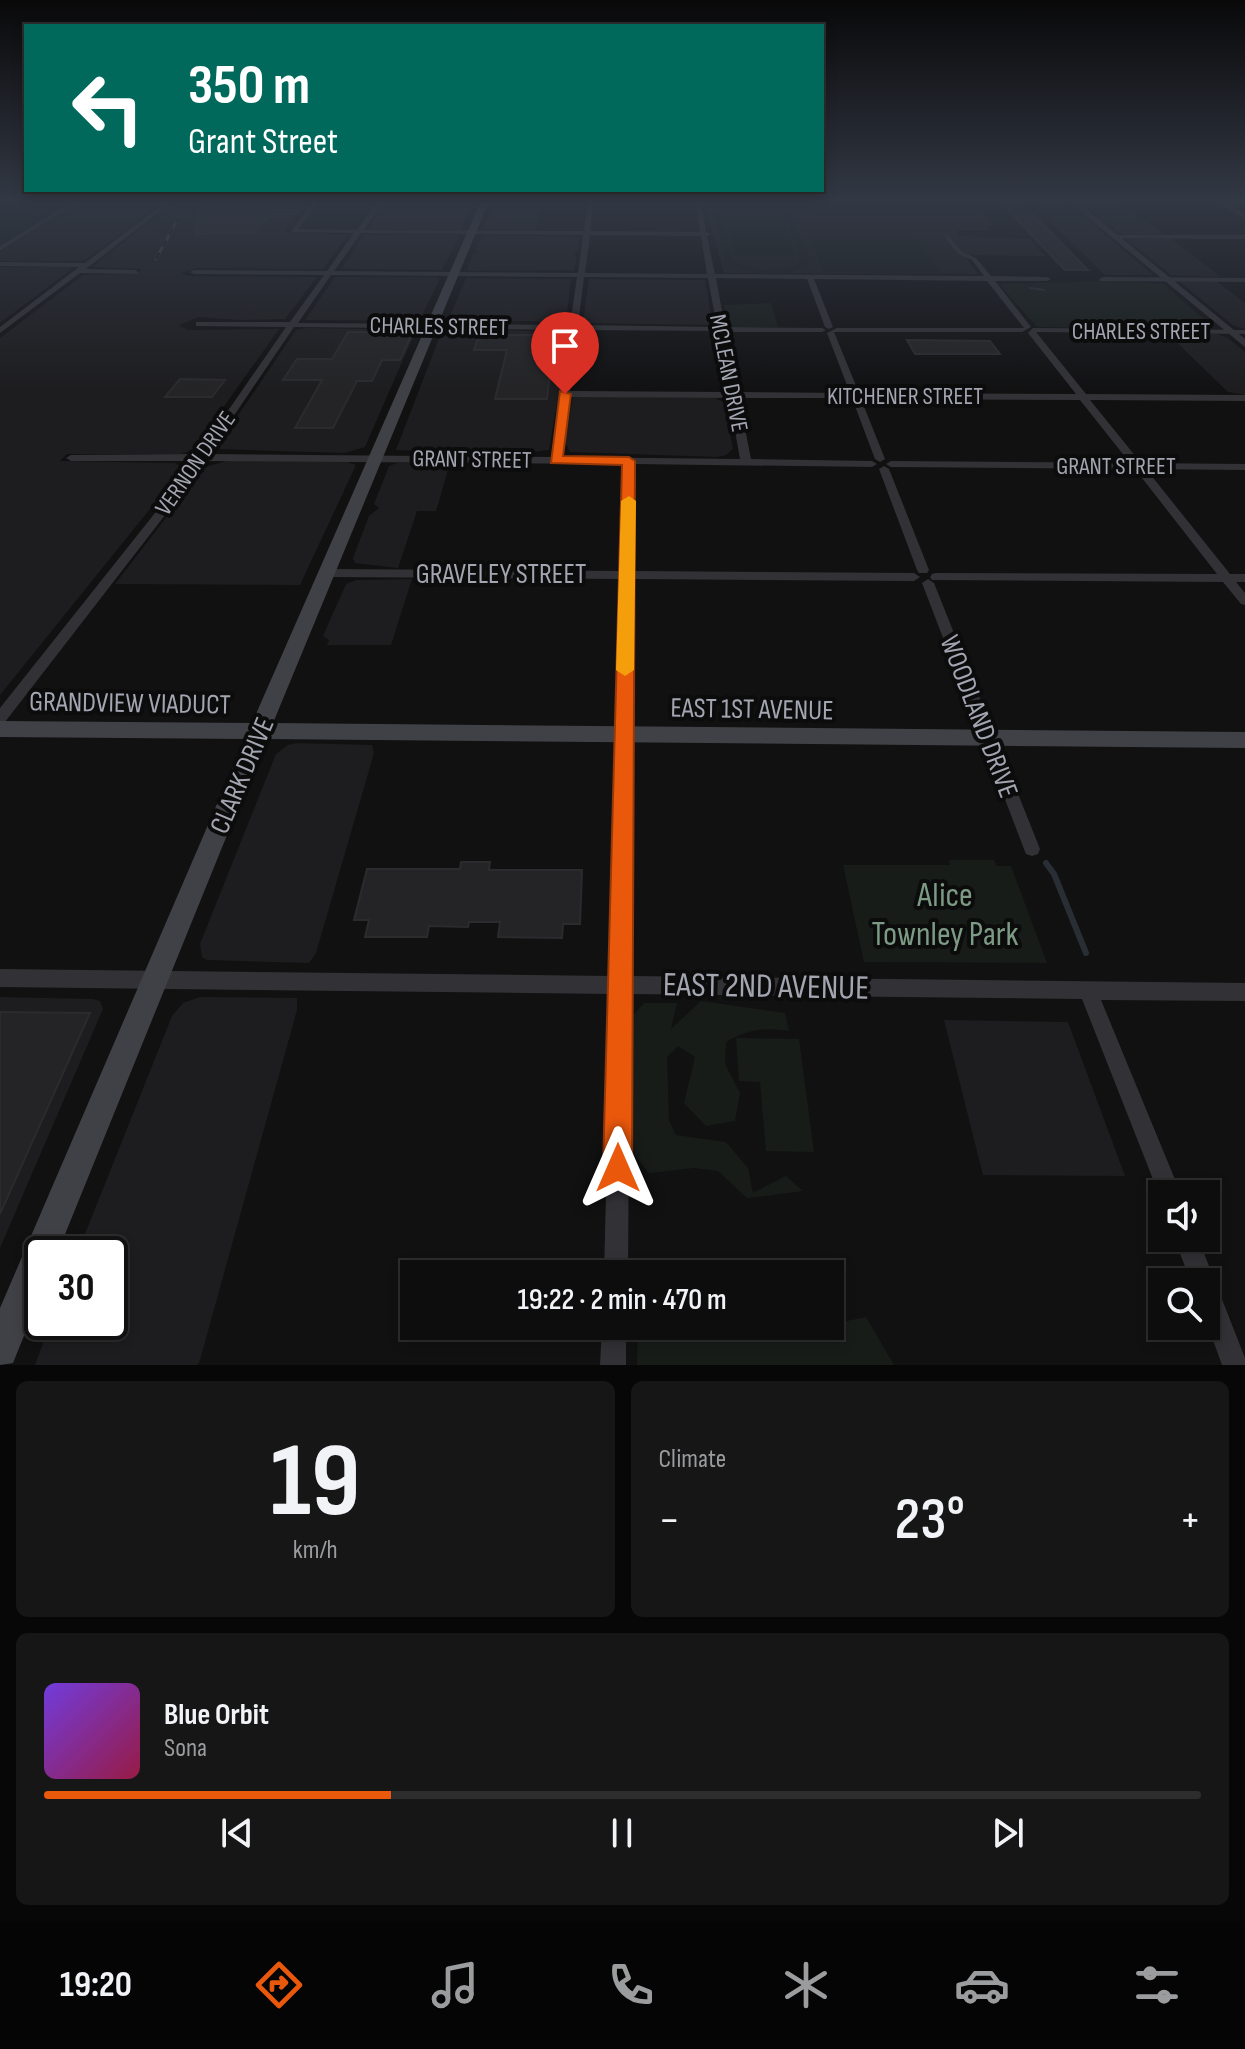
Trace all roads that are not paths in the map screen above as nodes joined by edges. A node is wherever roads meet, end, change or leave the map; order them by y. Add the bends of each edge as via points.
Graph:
1 (61, 265) edge
2 (87, 265) joint
3 (335, 265) edge
4 (458, 265) edge
5 (583, 265) edge
6 (709, 265) edge
7 (978, 265) edge
8 (1149, 265) edge
9 (79, 271) junction
10 (136, 272) dead end
11 (194, 272) dead end
12 (329, 273) junction
13 (454, 274) junction
14 (581, 275) junction
15 (712, 277) junction
16 (810, 278) junction
17 (989, 279) junction
18 (1047, 279) dead end
19 (1103, 279) dead end
20 (1167, 279) junction
21 (1245, 280) edge
22 (199, 324) dead end
23 (292, 324) junction
24 (433, 326) junction
25 (574, 327) junction
26 (1, 329) edge
27 (721, 329) junction
28 (830, 330) junction
29 (1029, 330) junction
30 (1230, 331) junction
31 (1245, 332) edge
32 (1245, 344) edge
33 (565, 394) junction
34 (733, 395) junction
35 (856, 396) junction
36 (1084, 398) junction
37 (1245, 398) edge
38 (200, 457) junction
39 (71, 458) dead end
40 (377, 458) junction
41 (556, 460) junction
42 (629, 461) junction
43 (746, 462) junction
44 (882, 464) junction
45 (1137, 466) junction
46 (1245, 467) edge
47 (329, 573) junction
48 (627, 573) junction
49 (925, 577) junction
50 (1227, 578) junction
51 (1245, 578) edge
52 (1245, 601) edge
53 (0, 718) edge
54 (0, 729) edge
55 (259, 731) junction
56 (624, 734) junction
57 (989, 738) junction
58 (1245, 740) edge
59 (1032, 849) dead end
60 (0, 978) edge
61 (155, 979) junction
62 (620, 983) junction
63 (1088, 991) junction
64 (1245, 992) edge
65 (1164, 1180) edge
66 (616, 1260) edge
67 (1220, 1326) edge
68 (614, 1340) edge
69 (0, 1350) edge
70 (613, 1365) edge
71 (1235, 1365) edge

1 - 2 street
2 - 9 street
3 - 12 street, VERNON DRIVE
4 - 13 main road, CLARK DRIVE
5 - 14 street
6 - 15 street, MCLEAN DRIVE
7 - 17 street
8 - 20 street
9 - 10 street
9 - 26 street
11 - 12 street
12 - 13 street
12 - 23 street, VERNON DRIVE
13 - 14 street
13 - 24 main road, CLARK DRIVE
14 - 15 street
14 - 25 street
15 - 16 street
15 - 27 street, MCLEAN DRIVE
16 - 17 street
16 - 28 street, WOODLAND DRIVE
17 - 18 street
17 - 29 street
19 - 20 street
20 - 21 street
20 - 30 street
22 - 23 street, CHARLES STREET
23 - 24 street, CHARLES STREET
23 - 38 street, VERNON DRIVE
24 - 25 street, CHARLES STREET
24 - 40 main road, CLARK DRIVE
25 - 27 street, CHARLES STREET
25 - 33 street
27 - 28 street, CHARLES STREET
27 - 34 street, MCLEAN DRIVE
28 - 29 street, CHARLES STREET
28 - 35 street, WOODLAND DRIVE
29 - 30 street, CHARLES STREET
29 - 36 street
30 - 31 street, CHARLES STREET
30 - 32 street
33 - 34 street, KITCHENER STREET
33 - 41 street
34 - 35 street, KITCHENER STREET
34 - 43 street, MCLEAN DRIVE
35 - 36 street, KITCHENER STREET
35 - 44 street, WOODLAND DRIVE
36 - 37 street, KITCHENER STREET
36 - 45 street
38 - 39 street, GRANT STREET
38 - 40 street, GRANT STREET
38 - 53 street, VERNON DRIVE
40 - 41 street, GRANT STREET
40 - 47 main road, CLARK DRIVE
41 - 42 street, GRANT STREET
42 - 43 street, GRANT STREET
42 - 48 street
43 - 44 street, GRANT STREET
44 - 45 street, GRANT STREET
44 - 49 street, WOODLAND DRIVE
45 - 46 street, GRANT STREET
45 - 50 street
47 - 48 street, GRAVELEY STREET
47 - 55 main road, CLARK DRIVE
48 - 49 street, GRAVELEY STREET
48 - 56 street
49 - 50 street, GRAVELEY STREET
49 - 57 street, WOODLAND DRIVE
50 - 51 street, GRAVELEY STREET
50 - 52 street
54 - 55 main road, GRANDVIEW VIADUCT
55 - 56 main road, EAST 1ST AVENUE
55 - 61 main road, CLARK DRIVE
56 - 57 main road, EAST 1ST AVENUE
56 - 62 street
57 - 58 main road, EAST 1ST AVENUE
57 - 59 street, WOODLAND DRIVE
60 - 61 street, EAST 2ND AVENUE
61 - 62 street, EAST 2ND AVENUE
61 - 69 main road, CLARK DRIVE
62 - 63 street, EAST 2ND AVENUE
62 - 66 street
63 - 64 street, EAST 2ND AVENUE
63 - 65 street
67 - 71 street
68 - 70 street

